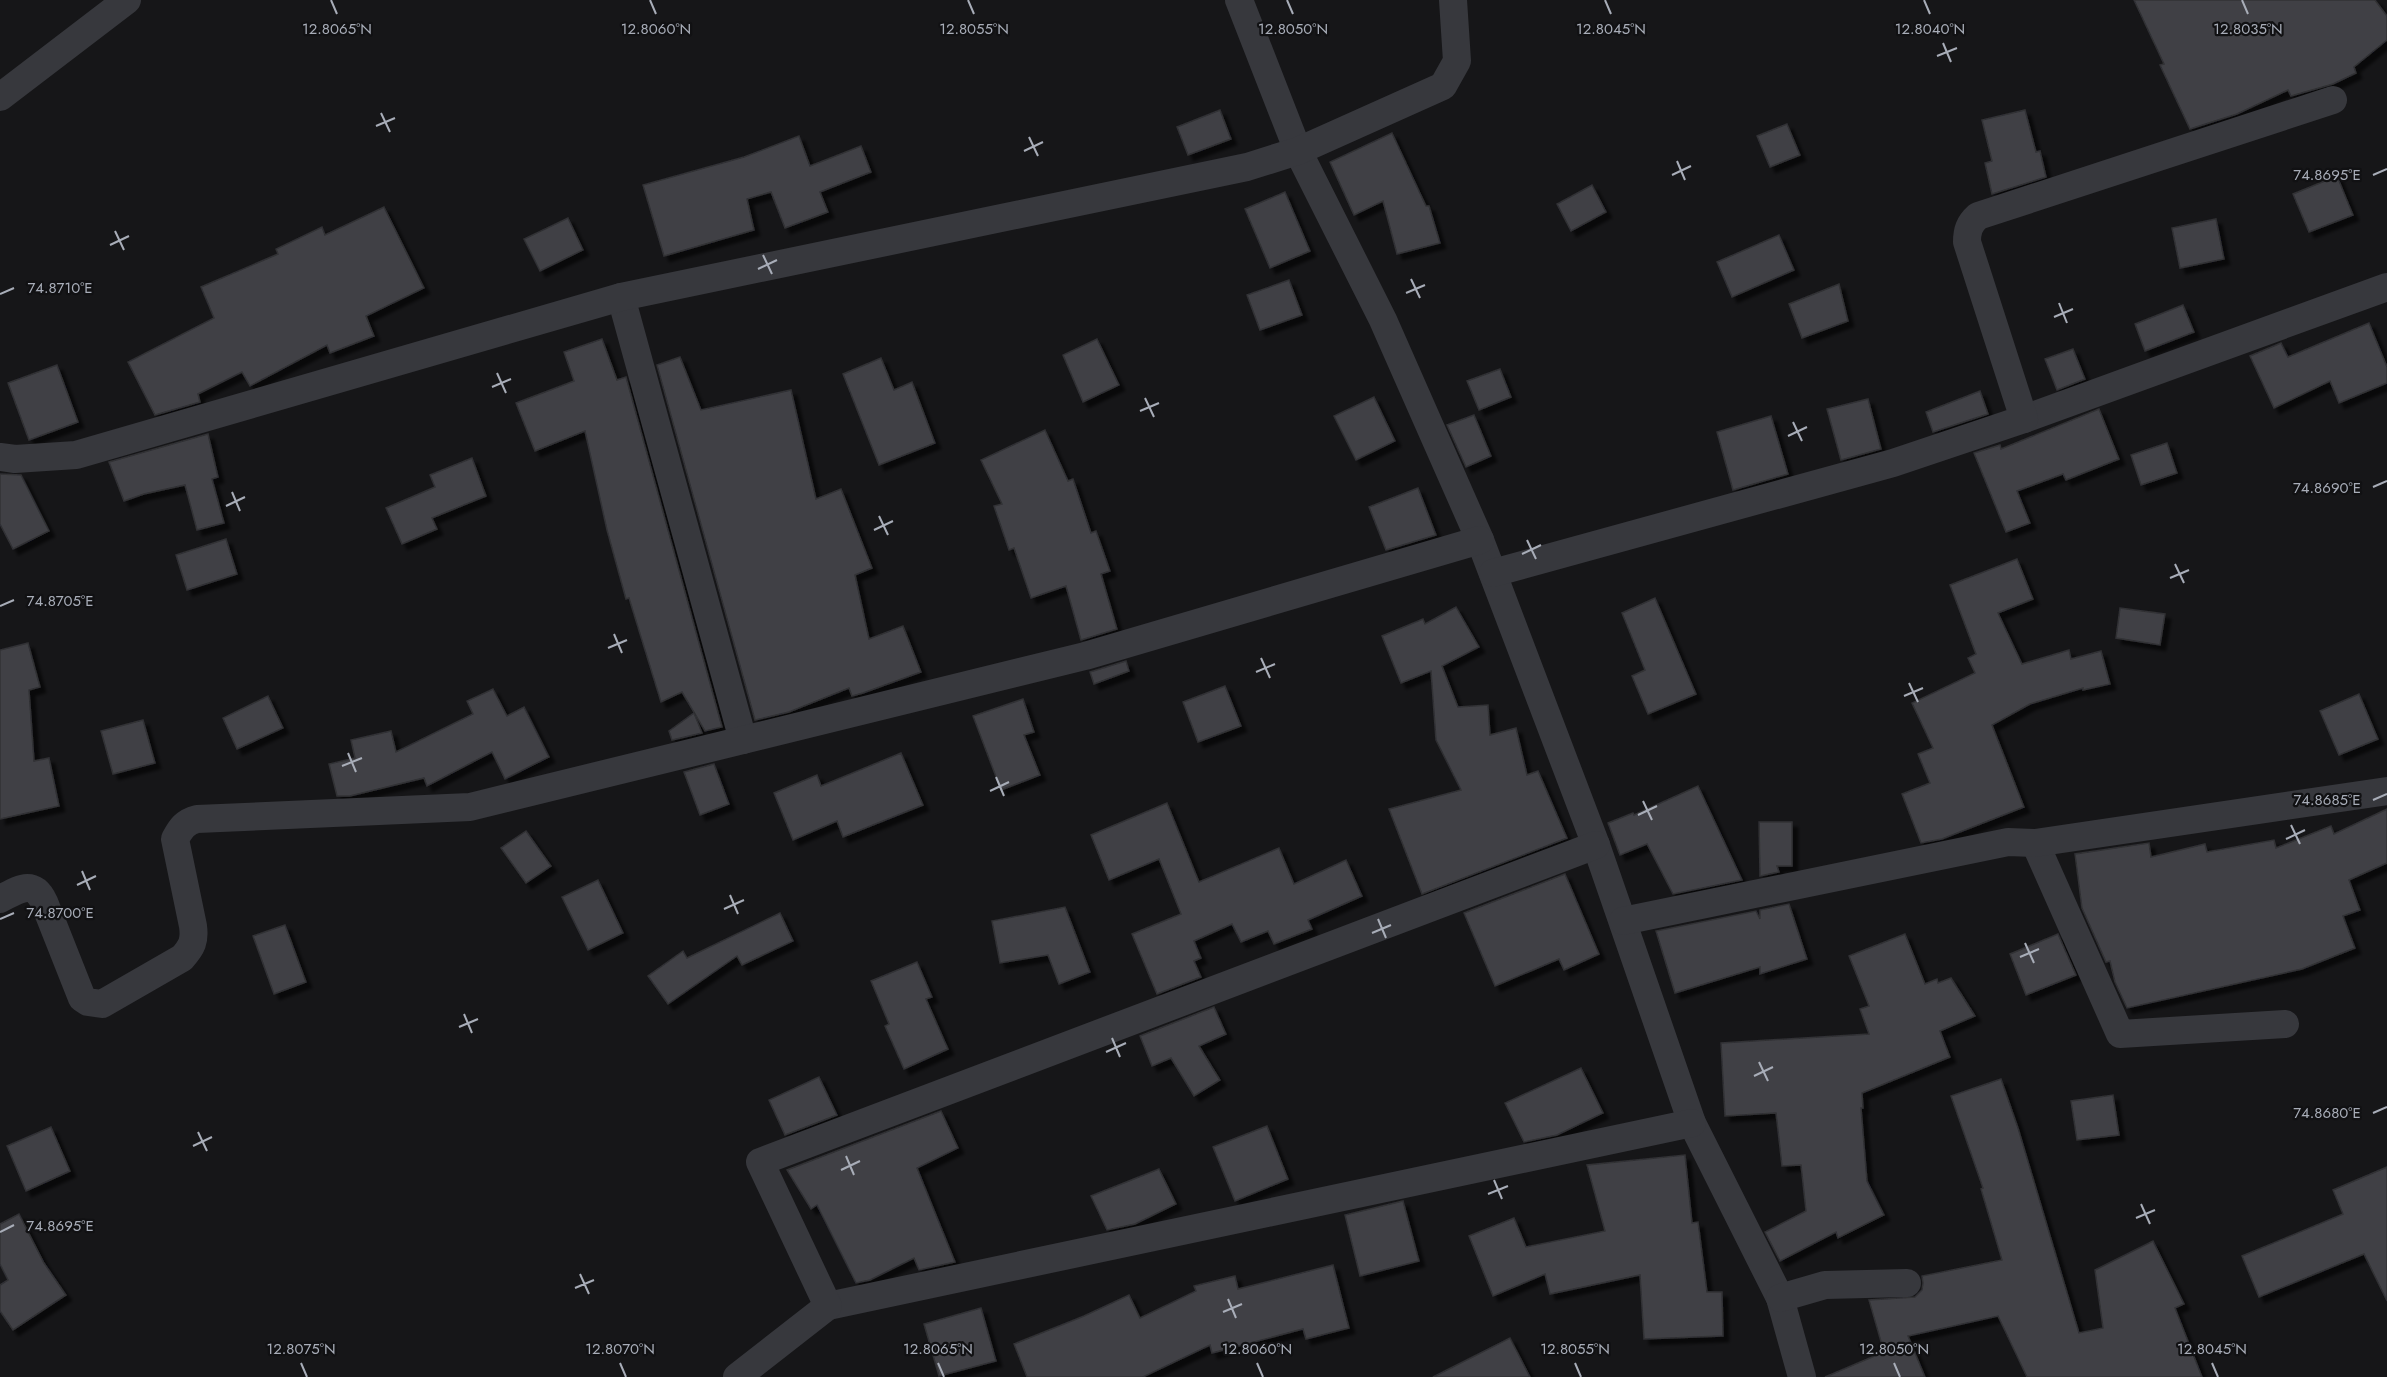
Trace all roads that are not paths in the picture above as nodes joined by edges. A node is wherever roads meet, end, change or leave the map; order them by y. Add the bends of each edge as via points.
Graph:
1 (127, 0) edge
2 (1239, 0) edge
3 (1453, 0) edge
4 (0, 97) edge
5 (2333, 100) dead end
6 (1298, 151) junction
7 (2387, 286) edge
8 (621, 297) junction
9 (2024, 418) junction
10 (0, 457) edge
11 (1480, 540) junction
12 (1493, 573) junction
13 (743, 740) junction
14 (2387, 790) edge
15 (2035, 843) junction
16 (1596, 844) junction
17 (0, 899) edge
18 (1623, 921) junction
19 (2285, 1024) dead end
20 (1692, 1123) junction
21 (1907, 1282) dead end
22 (1780, 1298) junction
23 (828, 1306) junction
24 (737, 1377) edge
25 (1802, 1377) edge

1 - 4 street
2 - 6 street
3 - 6 street via 1456,61 1443,86
5 - 9 street via 1978,216 1971,222 1967,242
6 - 8 street via 1247,167
6 - 11 street via 1383,320
7 - 9 street
8 - 10 street via 76,455
8 - 13 street
9 - 12 street via 1893,463
11 - 12 street
11 - 13 street via 1085,656
12 - 16 street
13 - 17 street via 470,807 188,822 175,839 193,926 191,948 102,1004 82,998 36,890 21,888
14 - 15 street
15 - 18 street via 2008,842
15 - 19 street via 2120,1034
16 - 18 street
16 - 23 street via 760,1162
18 - 20 street
20 - 22 street
20 - 23 street
21 - 22 street via 1825,1285
22 - 25 street
23 - 24 street

